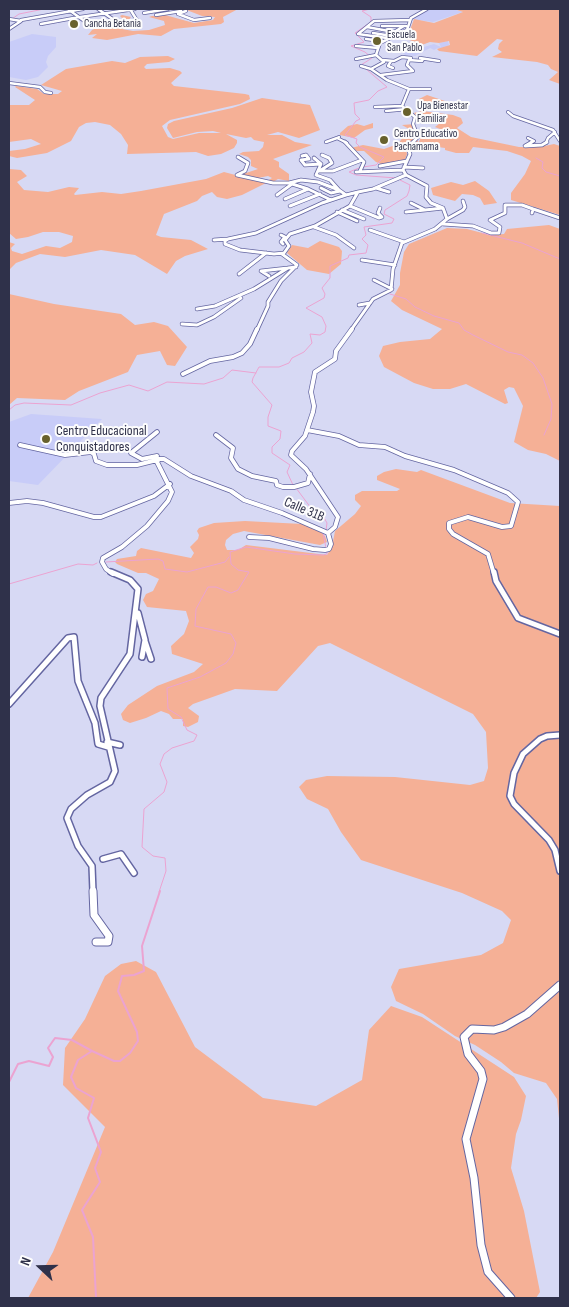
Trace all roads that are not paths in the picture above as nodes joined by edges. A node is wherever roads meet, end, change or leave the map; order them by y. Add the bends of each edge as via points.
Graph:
1 (84, 9) edge
2 (98, 9) edge
3 (128, 9) edge
4 (135, 9) edge
5 (168, 9) edge
6 (181, 9) edge
7 (428, 9) edge
8 (69, 10) edge
9 (185, 10) junction
10 (144, 13) dead end
11 (105, 14) junction
12 (11, 15) dead end
13 (156, 15) dead end
14 (80, 18) junction
15 (210, 18) dead end
16 (9, 19) edge
17 (21, 20) junction
18 (410, 21) junction
19 (138, 22) dead end
20 (374, 22) junction
21 (41, 24) dead end
22 (386, 24) dead end
23 (382, 25) junction
24 (406, 26) junction
25 (366, 27) junction
26 (9, 29) edge
27 (377, 29) junction
28 (358, 34) junction
29 (393, 36) dead end
30 (361, 38) dead end
31 (388, 38) junction
32 (366, 39) dead end
33 (382, 41) junction
34 (356, 46) dead end
35 (378, 48) junction
36 (374, 55) junction
37 (357, 58) dead end
38 (423, 58) junction
39 (383, 61) junction
40 (439, 61) dead end
41 (390, 62) junction
42 (361, 66) dead end
43 (393, 68) dead end
44 (368, 70) junction
45 (381, 75) junction
46 (9, 83) edge
47 (408, 88) junction
48 (430, 89) dead end
49 (51, 93) dead end
50 (402, 106) junction
51 (374, 107) dead end
52 (386, 109) junction
53 (407, 110) junction
54 (508, 112) dead end
55 (555, 132) junction
56 (528, 138) dead end
57 (560, 141) edge
58 (326, 142) dead end
59 (346, 145) junction
60 (340, 146) dead end
61 (322, 155) dead end
62 (238, 157) dead end
63 (314, 158) dead end
64 (311, 160) dead end
65 (362, 160) junction
66 (406, 161) junction
67 (321, 164) junction
68 (380, 166) dead end
69 (424, 168) dead end
70 (403, 169) junction
71 (313, 171) dead end
72 (317, 173) junction
73 (406, 175) junction
74 (291, 184) junction
75 (321, 188) dead end
76 (375, 188) junction
77 (308, 189) junction
78 (340, 190) junction
79 (358, 192) junction
80 (389, 192) dead end
81 (320, 194) junction
82 (378, 194) dead end
83 (277, 195) dead end
84 (346, 195) junction
85 (285, 199) dead end
86 (331, 200) junction
87 (463, 201) dead end
88 (411, 203) dead end
89 (296, 205) junction
90 (290, 206) dead end
91 (350, 206) junction
92 (380, 208) dead end
93 (443, 208) junction
94 (342, 210) junction
95 (426, 210) junction
96 (436, 210) junction
97 (306, 212) junction
98 (337, 212) junction
99 (406, 212) dead end
100 (430, 215) dead end
101 (560, 218) edge
102 (364, 219) dead end
103 (445, 220) junction
104 (357, 221) dead end
105 (314, 227) junction
106 (370, 230) dead end
107 (281, 235) dead end
108 (228, 239) junction
109 (214, 240) dead end
110 (404, 242) junction
111 (283, 244) dead end
112 (354, 248) dead end
113 (266, 253) junction
114 (282, 254) junction
115 (362, 260) dead end
116 (394, 265) junction
117 (296, 267) junction
118 (288, 268) junction
119 (239, 274) dead end
120 (269, 276) dead end
121 (374, 280) dead end
122 (392, 289) junction
123 (244, 294) junction
124 (370, 303) junction
125 (359, 305) dead end
126 (198, 309) dead end
127 (182, 324) dead end
128 (183, 374) dead end
129 (307, 430) junction
130 (157, 432) dead end
131 (216, 435) dead end
132 (20, 445) dead end
133 (157, 458) junction
134 (310, 474) junction
135 (170, 484) junction
136 (9, 503) edge
137 (326, 532) junction
138 (249, 537) dead end
139 (138, 610) junction
140 (560, 634) edge
141 (144, 640) junction
142 (133, 642) junction
143 (137, 650) dead end
144 (142, 657) dead end
145 (151, 659) dead end
146 (9, 704) edge
147 (560, 735) edge
148 (108, 745) junction
149 (120, 745) dead end
150 (103, 859) dead end
151 (560, 871) edge
152 (134, 873) dead end
153 (96, 942) dead end
154 (560, 985) edge
155 (511, 1298) edge

1 - 8 street
2 - 11 street
3 - 4 street
3 - 11 street
3 - 19 street
5 - 10 street
6 - 9 street
7 - 18 street
8 - 14 street
8 - 17 street
9 - 13 street
9 - 15 street via 178,14 194,20
11 - 14 street
11 - 14 street via 114,20 92,26
12 - 16 street
14 - 21 street
16 - 17 street
17 - 26 street
18 - 20 street
18 - 24 street
20 - 23 street
20 - 25 street
22 - 23 street
23 - 24 street
23 - 27 street
24 - 27 street via 394,32
24 - 31 street via 405,32
25 - 27 street
25 - 28 street
27 - 29 street via 373,33
28 - 30 street
28 - 31 street
31 - 33 street
32 - 33 street
33 - 35 street
34 - 35 street
35 - 36 street
36 - 37 street
36 - 39 street
38 - 40 street
38 - 41 street via 402,57
38 - 45 street via 422,61 409,60 407,65 413,71
39 - 41 street
39 - 44 street
41 - 43 street via 388,66
42 - 44 street
44 - 45 street
45 - 47 street
46 - 49 street via 40,87
47 - 48 street
47 - 50 street via 409,93
50 - 52 street
50 - 53 street
51 - 52 street
52 - 53 street
53 - 66 street via 415,117 413,124 418,137 407,146 410,154
54 - 55 street
55 - 56 street via 542,145 525,146 534,141
55 - 57 street
58 - 59 street via 338,138
59 - 60 street
59 - 65 street
61 - 72 street via 332,163
62 - 74 street via 248,163 245,170 236,175
63 - 67 street
64 - 67 street via 300,158 306,165
65 - 70 street via 359,170
65 - 72 street via 353,166
66 - 68 street
66 - 70 street
67 - 72 street
69 - 70 street
70 - 73 street
71 - 72 street
72 - 78 street
73 - 76 street
73 - 93 street via 427,186 426,196 430,202
74 - 77 street
74 - 78 street via 301,180 318,182
74 - 83 street
75 - 78 street via 331,193
76 - 79 street
76 - 80 street
76 - 82 street
77 - 81 street
77 - 85 street
78 - 84 street
79 - 84 street
79 - 91 street
81 - 86 street
81 - 89 street
84 - 86 street
86 - 97 street
87 - 103 street via 463,210
88 - 95 street
89 - 90 street
89 - 97 street
91 - 92 street via 379,218 382,217 378,213
91 - 94 street
93 - 96 street
93 - 103 street
94 - 98 street
94 - 102 street
95 - 96 street
95 - 99 street
96 - 100 street
97 - 108 street via 256,233
98 - 104 street
98 - 105 street
101 - 103 street via 519,205 505,205 505,212 490,220 500,226 499,233
103 - 110 street
105 - 112 street via 336,235
105 - 114 street via 288,236 285,242 289,246
106 - 110 street
107 - 111 street
108 - 109 street
108 - 113 street via 225,241 227,245 240,250
110 - 116 street
113 - 114 street
113 - 119 street
114 - 117 street via 297,264
115 - 116 street
116 - 122 street
117 - 118 street
117 - 128 street via 281,281 244,351 233,357 210,361
118 - 120 street via 261,271
118 - 123 street
121 - 122 street
122 - 124 street, Calle 31B
123 - 126 street
123 - 127 street via 214,317 197,325
124 - 125 street
124 - 129 street, Calle 31B via 336,351 335,360 315,372 311,392 314,406
129 - 134 street, Calle 31B via 291,454
129 - 140 street via 339,436 359,445 385,447 454,470 508,493 518,502 511,526 502,527 468,517 454,520 449,530 488,554 496,581 518,618
130 - 133 street via 131,454 139,458
131 - 134 street via 233,448 231,458 238,469 262,479 294,487 308,483
132 - 133 street via 65,455 91,452 96,461 107,465 137,465
133 - 135 street
133 - 137 street, Calle 31B via 244,500 282,512
134 - 137 street, Calle 31B via 338,517 335,527
135 - 136 street via 154,496 101,517 43,502
135 - 139 street via 172,492 154,520 103,558 106,569 130,580 138,589
137 - 138 street via 331,544 327,549
139 - 141 street
139 - 142 street
141 - 144 street
141 - 145 street
142 - 143 street
142 - 148 street via 130,654 100,698
146 - 148 street via 68,638 74,637 78,681 95,723 98,744
147 - 151 street via 540,739 523,754 514,773 510,796 549,840
148 - 149 street
148 - 153 street via 115,765 114,775 110,782 71,809 67,818 78,846 92,866 94,914 109,936 108,942
150 - 152 street via 120,854
154 - 155 street via 527,1014 504,1027 472,1029 464,1037 468,1054 483,1079 466,1139 481,1245 488,1272

